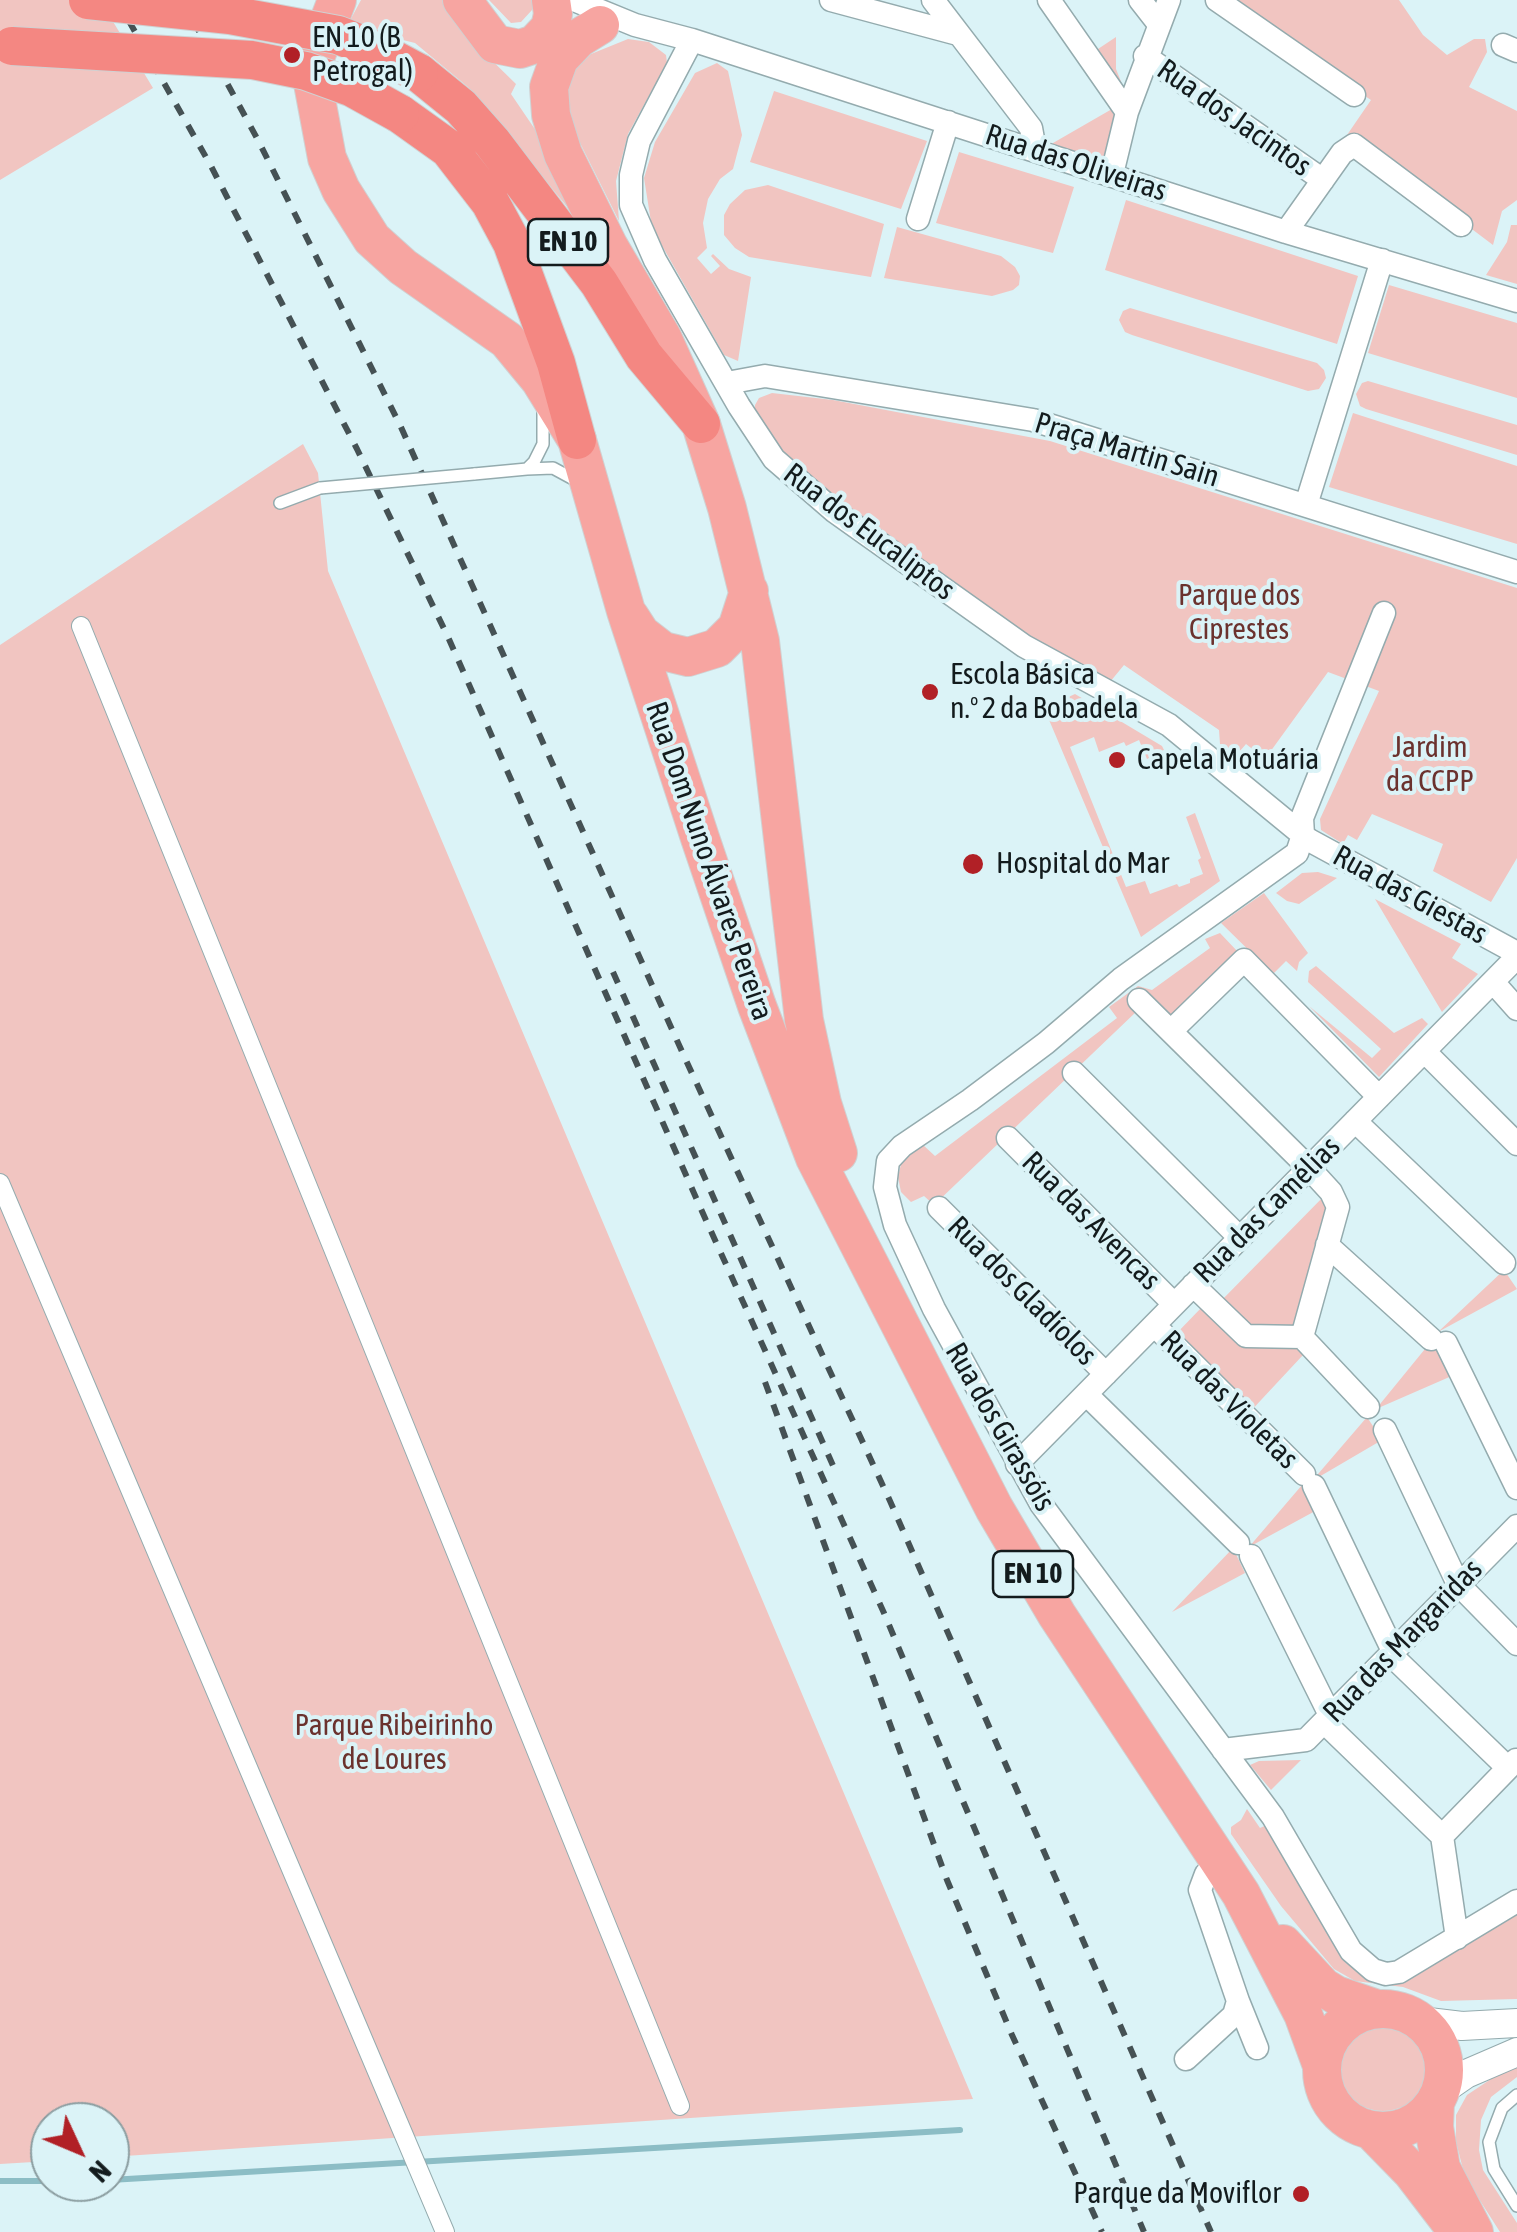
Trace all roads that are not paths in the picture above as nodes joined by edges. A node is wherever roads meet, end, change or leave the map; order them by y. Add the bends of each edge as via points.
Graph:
1 (88, 0) edge
2 (337, 0) edge
3 (462, 0) edge
4 (830, 0) edge
5 (932, 0) edge
6 (1049, 0) edge
7 (1140, 0) edge
8 (1169, 0) edge
9 (1217, 0) edge
10 (574, 20) edge
11 (1158, 23) junction
12 (958, 34) junction
13 (692, 40) junction
14 (0, 45) edge
15 (1145, 56) junction
16 (1354, 95) dead end
17 (1126, 112) junction
18 (948, 122) junction
19 (1035, 150) junction
20 (563, 154) junction
21 (1112, 174) junction
22 (1322, 180) junction
23 (918, 219) dead end
24 (1461, 224) dead end
25 (1286, 232) junction
26 (1382, 260) junction
27 (1517, 301) edge
28 (525, 360) junction
29 (727, 383) junction
30 (700, 424) junction
31 (577, 440) junction
32 (527, 468) junction
33 (592, 493) junction
34 (280, 503) dead end
35 (1306, 504) junction
36 (1517, 572) edge
37 (750, 591) junction
38 (626, 610) junction
39 (1384, 614) dead end
40 (81, 626) dead end
41 (1303, 835) junction
42 (1517, 955) edge
43 (1493, 982) junction
44 (1139, 1000) dead end
45 (1517, 1009) edge
46 (1171, 1031) junction
47 (1424, 1051) junction
48 (1074, 1073) dead end
49 (1379, 1096) junction
50 (1356, 1121) junction
51 (1008, 1138) dead end
52 (1517, 1144) edge
53 (1309, 1168) junction
54 (0, 1182) edge
55 (939, 1208) dead end
56 (1240, 1238) junction
57 (1327, 1245) junction
58 (1504, 1264) dead end
59 (874, 1270) junction
60 (1193, 1286) junction
61 (1174, 1304) junction
62 (1154, 1325) junction
63 (1302, 1337) junction
64 (1106, 1374) junction
65 (1086, 1394) junction
66 (1368, 1407) dead end
67 (1384, 1430) dead end
68 (1017, 1464) junction
69 (1517, 1488) edge
70 (1517, 1526) edge
71 (1458, 1584) junction
72 (1517, 1644) edge
73 (1392, 1653) junction
74 (1327, 1719) junction
75 (1222, 1750) junction
76 (1513, 1763) edge
77 (1442, 1836) junction
78 (1231, 1878) junction
79 (1517, 1902) edge
80 (1456, 1938) junction
81 (1238, 2001) junction
82 (1378, 2009) junction
83 (1420, 2021) junction
84 (1517, 2023) edge
85 (1257, 2048) dead end
86 (1517, 2052) edge
87 (1186, 2058) dead end
88 (1322, 2066) junction
89 (1517, 2095) edge
90 (1437, 2098) junction
91 (680, 2106) dead end
92 (1371, 2130) junction
93 (1517, 2206) edge
94 (1444, 2220) edge
95 (446, 2232) edge
96 (1474, 2232) edge

1 - 30 highway, EN 10, bridge via 338,35 419,73 492,142
2 - 28 main road, EN 10 via 312,78 341,190 382,249 508,340
3 - 10 main road via 495,44 520,50
4 - 12 street
5 - 12 street
6 - 17 street
7 - 11 street
8 - 11 street
9 - 16 street
10 - 13 street, Rua das Oliveiras
10 - 20 main road via 549,99
10 - 20 main road, EN 10 via 526,86 537,118
11 - 15 street
12 - 19 street via 1031,128
13 - 18 street, Rua das Oliveiras
13 - 29 street, Rua dos Eucaliptos via 639,141 630,190 642,235
14 - 31 highway, EN 10, bridge via 252,60 337,82 400,114 449,149 490,202 556,363
15 - 17 street
15 - 22 street, Rua dos Jacintos
17 - 21 street
18 - 19 street, Rua das Oliveiras
18 - 23 street
19 - 21 street, Rua das Oliveiras
20 - 30 main road, EN 10 via 662,338
21 - 25 street, Rua das Oliveiras
22 - 24 street via 1354,145
22 - 25 street
25 - 26 street, Rua das Oliveiras
26 - 27 street, Rua das Oliveiras
26 - 35 street
28 - 31 main road, EN 10
28 - 32 lane via 544,416 543,444
29 - 35 street, Praça Martin Sain via 765,376 1033,420
29 - 41 street, Rua dos Eucaliptos via 764,449 834,511 1024,646 1169,725
30 - 37 main road, Rua Dom Nuno Álvares Pereira / EN 10
31 - 33 main road, Rua Dom Nuno Álvares Pereira / EN 10
32 - 33 lane via 553,468
32 - 34 lane, bridge via 320,488
33 - 38 main road, Rua Dom Nuno Álvares Pereira / EN 10
35 - 36 street, Praça Martin Sain
37 - 38 main road, EN 10 via 737,628 717,648 688,657 663,650
37 - 59 main road, Rua Dom Nuno Álvares Pereira / EN 10 via 804,1020 822,1103
38 - 59 main road, Rua Dom Nuno Álvares Pereira / EN 10 via 757,1006 815,1158
39 - 41 street via 1302,818
40 - 91 street
41 - 42 street, Rua das Giestas
41 - 68 street, Rua dos Girassóis via 1297,853 1121,979 888,1162 885,1187 902,1242
42 - 43 street, Rua das Camélias
43 - 45 street
43 - 47 street, Rua das Camélias
44 - 46 street
46 - 49 street via 1244,960
46 - 53 street
47 - 49 street, Rua das Camélias
47 - 52 street
48 - 56 street
49 - 50 street, Rua das Camélias
50 - 53 street, Rua das Camélias
50 - 58 street
51 - 61 street, Rua das Avencas
53 - 56 street, Rua das Camélias
53 - 57 street via 1338,1207
54 - 95 street
55 - 64 street, Rua dos Gladíolos
56 - 60 street, Rua das Camélias
57 - 63 street
57 - 69 street via 1439,1341
59 - 78 main road, Rua Dom Nuno Álvares Pereira / EN 10 via 994,1508 1057,1616
60 - 61 street, Rua das Camélias
60 - 63 street via 1246,1336
61 - 62 street, Rua das Camélias
62 - 64 street, Rua das Camélias
62 - 73 street, Rua das Violetas via 1309,1480
63 - 66 street
64 - 65 street, Rua das Camélias
65 - 68 street, Rua das Camélias
65 - 74 street via 1244,1550
67 - 71 street
68 - 75 street, Rua dos Girassóis
70 - 71 street, Rua das Margaridas
71 - 72 street
71 - 73 street, Rua das Margaridas
73 - 74 street, Rua das Margaridas
73 - 76 street
74 - 75 street, Rua das Margaridas via 1306,1740
74 - 77 street
75 - 80 street, Rua dos Girassóis via 1272,1816 1360,1962 1386,1974 1399,1972
76 - 77 street
77 - 80 street
78 - 81 street via 1206,1874 1200,1890
78 - 82 main road, Rua Dom Nuno Álvares Pereira / EN 10 via 1313,1979
78 - 88 main road, Rua Dom Nuno Álvares Pereira / EN 10 via 1303,2014
79 - 80 street, Rua dos Girassóis
81 - 85 street
81 - 87 street via 1234,2015
82 - 83 main road, EN 10
82 - 88 main road via 1336,2031
83 - 84 street
83 - 90 main road via 1443,2059
86 - 90 street via 1466,2074
88 - 92 main road, EN 10 via 1325,2091 1338,2112
89 - 93 lane via 1502,2108 1488,2142 1494,2169
90 - 92 main road via 1408,2126
90 - 96 main road via 1441,2168
92 - 94 main road, EN 10 via 1412,2172

